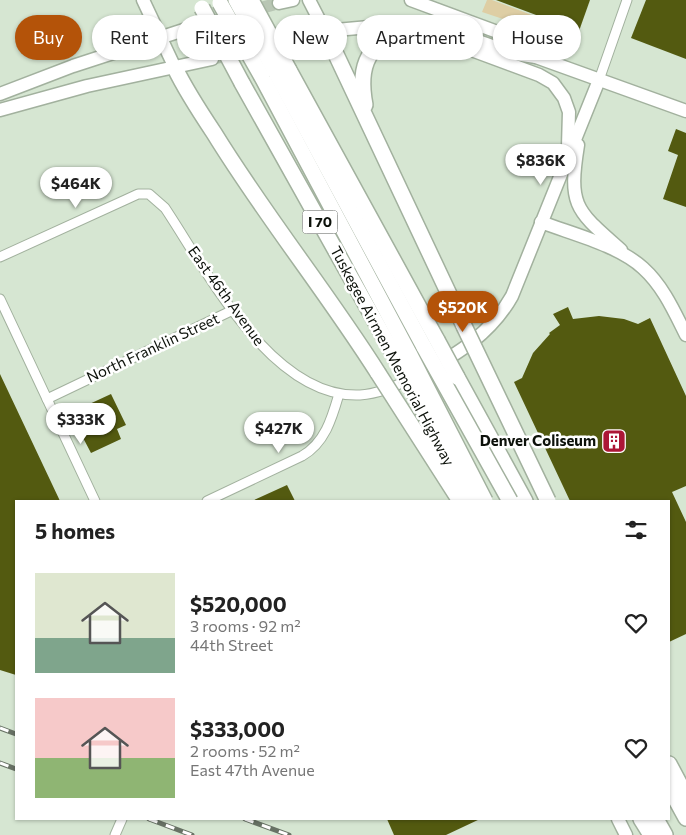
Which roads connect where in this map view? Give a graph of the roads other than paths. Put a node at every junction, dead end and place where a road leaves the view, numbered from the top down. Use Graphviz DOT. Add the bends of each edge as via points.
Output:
graph roads {
  1 [pos="143,0"];
  2 [pos="236,0"];
  3 [pos="251,0"];
  4 [pos="293,0"];
  5 [pos="309,0"];
  6 [pos="411,0"];
  7 [pos="627,0"];
  8 [pos="219,2"];
  9 [pos="279,3"];
  10 [pos="200,4"];
  11 [pos="150,15"];
  12 [pos="317,15"];
  13 [pos="493,30"];
  14 [pos="167,51"];
  15 [pos="483,54"];
  16 [pos="92,60"];
  17 [pos="208,60"];
  18 [pos="339,60"];
  19 [pos="368,60"];
  20 [pos="544,60"];
  21 [pos="175,68"];
  22 [pos="276,73"];
  23 [pos="599,80"];
  24 [pos="0,94"];
  25 [pos="0,110"];
  26 [pos="686,111"];
  27 [pos="368,122"];
  28 [pos="581,123"];
  29 [pos="566,160"];
  30 [pos="541,222"];
  31 [pos="0,257"];
  32 [pos="635,261"];
  33 [pos="0,299"];
  34 [pos="233,310"];
  35 [pos="686,335"];
  36 [pos="430,343"];
  37 [pos="404,358"];
  38 [pos="420,375"];
  39 [pos="339,394"];
  40 [pos="46,399"];
  41 [pos="95,500"];
  42 [pos="209,500"];
  43 [pos="459,500"];
  44 [pos="471,500"];
  45 [pos="471,500"];
  46 [pos="483,500"];
  47 [pos="484,500"];
  48 [pos="509,500"];
  49 [pos="524,500"];
  50 [pos="548,500"];
  51 [pos="670,766"];
  52 [pos="670,789"];
  53 [pos="686,796"];
  54 [pos="686,818"];
  55 [pos="122,820"];
  56 [pos="618,820"];
  57 [pos="636,820"];
  58 [pos="642,820"];
  59 [pos="657,820"];
  60 [pos="114,835"];
  61 [pos="626,835"];
  62 [pos="642,835"];
  63 [pos="651,835"];
  64 [pos="665,835"];
  1 -- 11 [label="main road"];
  2 -- 22 [label="highway, bridge"];
  3 -- 22 [label="highway, bridge"];
  4 -- 9 [label="main road"];
  5 -- 12 [label="main road"];
  6 -- 13 [label="main road"];
  7 -- 23 [label="street"];
  8 -- 22 [label="highway, bridge"];
  10 -- 37 [label="highway, Tuskegee Airmen Memorial Highway / I 70, bridge" via="242,82"];
  14 -- 21 [label="main road"];
  15 -- 29 [label="main road" via="554,83 569,112"];
  16 -- 24 [label="main road"];
  17 -- 21 [label="main road"];
  18 -- 27 [label="highway"];
  19 -- 27 [label="highway" via="362,91"];
  20 -- 23 [label="main road"];
  21 -- 25 [label="main road" via="88,86"];
  21 -- 43 [label="highway, bridge" via="184,88 252,194 330,299"];
  22 -- 36 [label="highway"];
  22 -- 37 [label="highway"];
  23 -- 26 [label="main road"];
  23 -- 28 [label="main road"];
  27 -- 50 [label="highway, bridge"];
  28 -- 29 [label="main road"];
  28 -- 32 [label="main road" via="573,188 579,211"];
  29 -- 30 [label="main road"];
  30 -- 32 [label="main road"];
  30 -- 38 [label="main road" via="512,296 496,322 459,352"];
  31 -- 34 [label="street, East 46th Avenue" via="138,194 149,194 165,208"];
  32 -- 35 [label="main road" via="666,296"];
  33 -- 40 [label="street"];
  34 -- 39 [label="street, East 46th Avenue" via="255,340 284,367"];
  34 -- 40 [label="street, North Franklin Street"];
  36 -- 48 [label="highway, bridge"];
  36 -- 49 [label="highway, bridge"];
  37 -- 44 [label="highway, Tuskegee Airmen Memorial Highway / I 70, bridge"];
  37 -- 46 [label="highway, bridge"];
  38 -- 39 [label="street" via="374,394"];
  38 -- 45 [label="main road" via="423,397"];
  38 -- 47 [label="main road" via="434,392"];
  39 -- 42 [label="street" via="322,438 314,448"];
  40 -- 41 [label="street"];
  51 -- 53 [label="highway"];
  52 -- 54 [label="highway"];
  55 -- 60 [label="street"];
  56 -- 61 [label="main road"];
  57 -- 62 [label="highway"];
  58 -- 63 [label="highway"];
  59 -- 64 [label="highway"];
}
